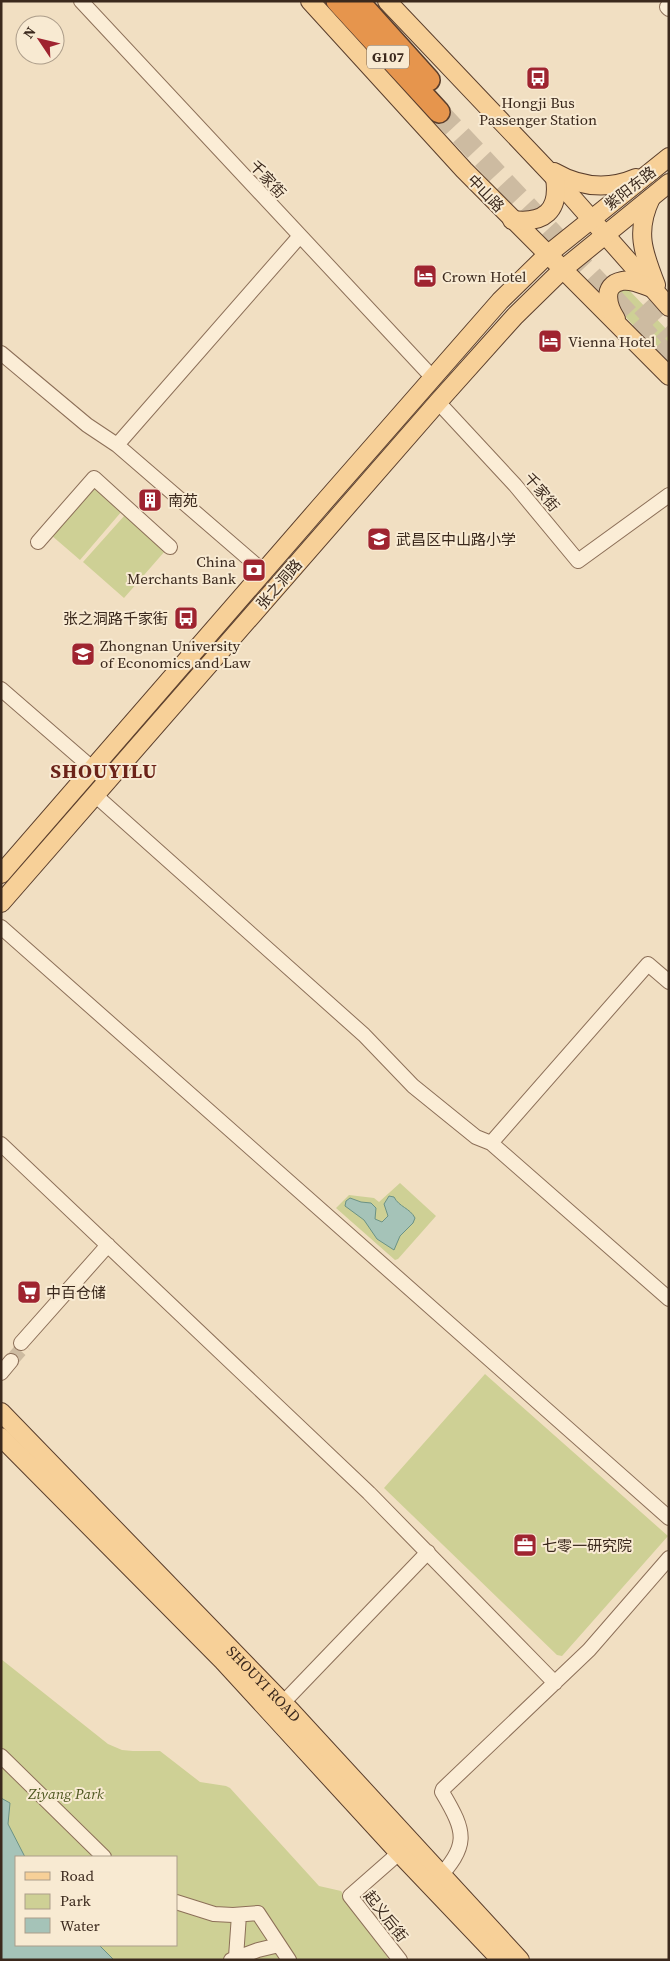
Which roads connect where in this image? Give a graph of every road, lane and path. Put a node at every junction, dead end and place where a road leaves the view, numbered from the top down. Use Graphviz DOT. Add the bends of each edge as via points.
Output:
graph roads {
  1 [pos="81,1"];
  2 [pos="310,1"];
  3 [pos="337,1"];
  4 [pos="358,1"];
  5 [pos="387,1"];
  6 [pos="669,157"];
  7 [pos="549,172"];
  8 [pos="650,172"];
  9 [pos="669,182"];
  10 [pos="651,196"];
  11 [pos="591,218"];
  12 [pos="512,220"];
  13 [pos="604,234"];
  14 [pos="299,237"];
  15 [pos="547,255"];
  16 [pos="562,270"];
  17 [pos="661,297"];
  18 [pos="623,329"];
  19 [pos="1,353"];
  20 [pos="669,376"];
  21 [pos="433,378"];
  22 [pos="438,402"];
  23 [pos="117,445"];
  24 [pos="669,495"];
  25 [pos="38,542"];
  26 [pos="170,547"];
  27 [pos="263,572"];
  28 [pos="1,689"];
  29 [pos="92,768"];
  30 [pos="107,781"];
  31 [pos="95,795"];
  32 [pos="1,874"];
  33 [pos="1,902"];
  34 [pos="1,927"];
  35 [pos="669,982"];
  36 [pos="491,1143"];
  37 [pos="1,1144"];
  38 [pos="109,1246"];
  39 [pos="669,1299"];
  40 [pos="23,1344"];
  41 [pos="7,1361"];
  42 [pos="1,1372"];
  43 [pos="1,1412"];
  44 [pos="1,1438"];
  45 [pos="669,1518"];
  46 [pos="425,1549"];
  47 [pos="669,1558"];
  48 [pos="555,1682"];
  49 [pos="275,1706"];
  50 [pos="1,1756"];
  51 [pos="399,1853"];
  52 [pos="103,1856"];
  53 [pos="437,1880"];
  54 [pos="178,1903"];
  55 [pos="239,1915"];
  56 [pos="279,1945"];
  57 [pos="234,1958"];
  58 [pos="289,1960"];
  59 [pos="400,1960"];
  60 [pos="501,1960"];
  61 [pos="520,1960"];
  1 -- 14 [label="street, 千家街"];
  2 -- 12 [label="main road, 中山路"];
  3 -- 4 [label="highway, G107" via="444,107"];
  5 -- 7 [label="main road"];
  6 -- 8 [label="main road, 紫阳东路"];
  7 -- 8 [label="main road" via="572,181 602,186 625,183"];
  7 -- 11 [label="main road"];
  7 -- 12 [label="main road" via="557,192 550,210 534,220"];
  8 -- 11 [label="main road, 紫阳东路"];
  9 -- 10 [label="main road, 紫阳东路"];
  10 -- 13 [label="main road, 紫阳东路"];
  10 -- 17 [label="main road" via="644,211 641,234"];
  11 -- 13 [label="main road"];
  11 -- 15 [label="main road, 紫阳东路"];
  12 -- 15 [label="main road, 中山路"];
  13 -- 16 [label="main road, 紫阳东路"];
  13 -- 17 [label="main road"];
  14 -- 21 [label="street, 千家街"];
  14 -- 23 [label="street"];
  15 -- 16 [label="main road, 中山路"];
  15 -- 21 [label="main road, 张之洞路" via="500,301"];
  16 -- 18 [label="main road, 中山路"];
  16 -- 22 [label="main road, 张之洞路" via="520,310"];
  17 -- 18 [label="main road" via="628,281 610,288 608,303"];
  18 -- 20 [label="main road, 中山路"];
  19 -- 23 [label="street" via="87,425"];
  21 -- 27 [label="main road, 张之洞路"];
  22 -- 24 [label="street, 千家街" via="516,485 578,561"];
  22 -- 30 [label="main road, 张之洞路"];
  23 -- 27 [label="street"];
  25 -- 26 [label="street" via="94,478"];
  27 -- 29 [label="main road, 张之洞路"];
  28 -- 29 [label="street"];
  29 -- 30 [label="street"];
  29 -- 32 [label="main road, 张之洞路"];
  30 -- 31 [label="main road, 张之洞路"];
  31 -- 33 [label="main road, 张之洞路"];
  31 -- 36 [label="street" via="364,1035 413,1086 476,1136"];
  34 -- 45 [label="street"];
  35 -- 36 [label="street" via="648,964"];
  36 -- 39 [label="street"];
  37 -- 38 [label="street"];
  38 -- 40 [label="street"];
  38 -- 46 [label="street"];
  41 -- 42 [label="street"];
  43 -- 49 [label="main road, SHOUYI ROAD"];
  44 -- 49 [label="main road, SHOUYI ROAD" via="223,1661"];
  46 -- 48 [label="street"];
  46 -- 49 [label="street"];
  47 -- 48 [label="street" via="589,1650"];
  48 -- 53 [label="street" via="442,1790 459,1824 461,1836 458,1852"];
  49 -- 51 [label="main road, SHOUYI ROAD"];
  49 -- 53 [label="main road, SHOUYI ROAD"];
  50 -- 52 [label="street"];
  51 -- 53 [label="main road, SHOUYI ROAD"];
  51 -- 59 [label="street, 起义后街" via="350,1896"];
  53 -- 60 [label="main road, SHOUYI ROAD"];
  53 -- 61 [label="main road, SHOUYI ROAD"];
  54 -- 55 [label="street" via="214,1914"];
  55 -- 56 [label="street" via="258,1913"];
  55 -- 57 [label="street"];
  56 -- 57 [label="street"];
  56 -- 58 [label="street"];
}
